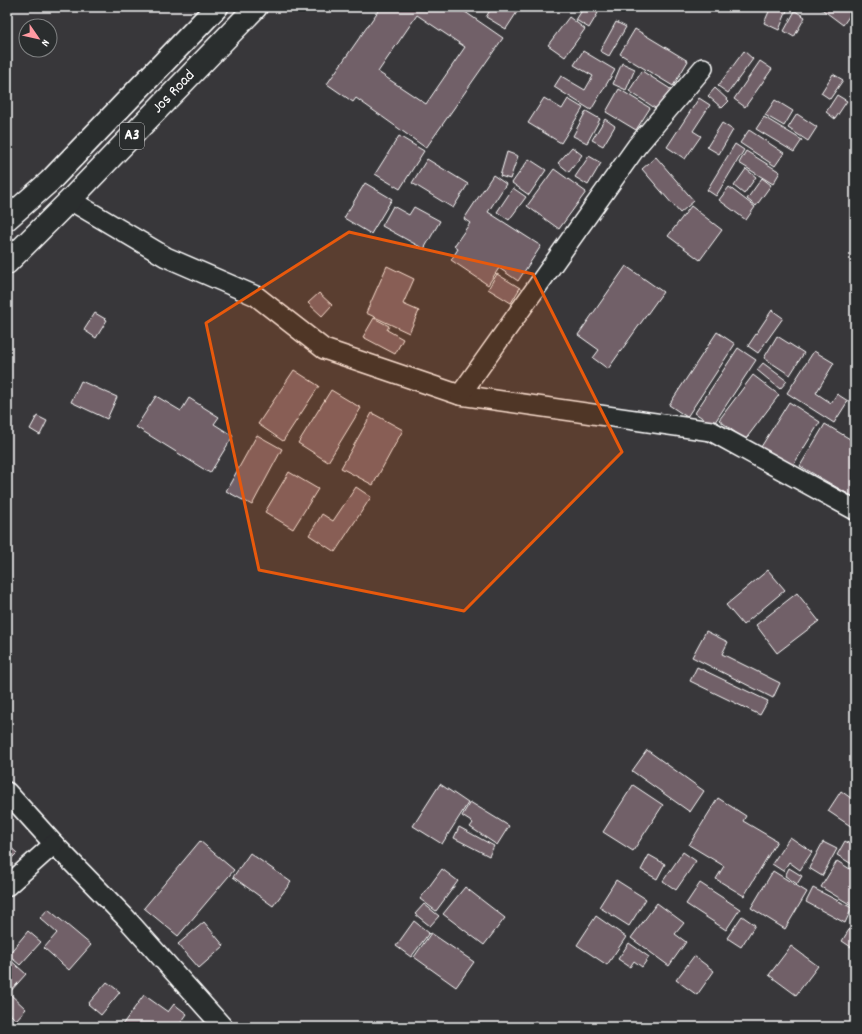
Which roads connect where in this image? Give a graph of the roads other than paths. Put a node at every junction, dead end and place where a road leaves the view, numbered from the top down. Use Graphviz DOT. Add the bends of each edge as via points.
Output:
graph roads {
  1 [pos="216,7"];
  2 [pos="256,7"];
  3 [pos="703,68"];
  4 [pos="70,200"];
  5 [pos="7,219"];
  6 [pos="7,263"];
  7 [pos="460,395"];
  8 [pos="855,510"];
  9 [pos="7,792"];
  10 [pos="54,844"];
  11 [pos="7,886"];
  12 [pos="223,1027"];
  1 -- 5 [label="highway, Jos Road / A3" via="50,181"];
  2 -- 4 [label="highway, Jos Road / A3"];
  3 -- 7 [label="street" via="637,146"];
  4 -- 6 [label="highway, Jos Road / A3"];
  4 -- 7 [label="street" via="166,257 256,296 324,349"];
  7 -- 8 [label="street" via="711,430"];
  9 -- 10 [label="street"];
  10 -- 11 [label="street"];
  10 -- 12 [label="street" via="125,917"];
}
